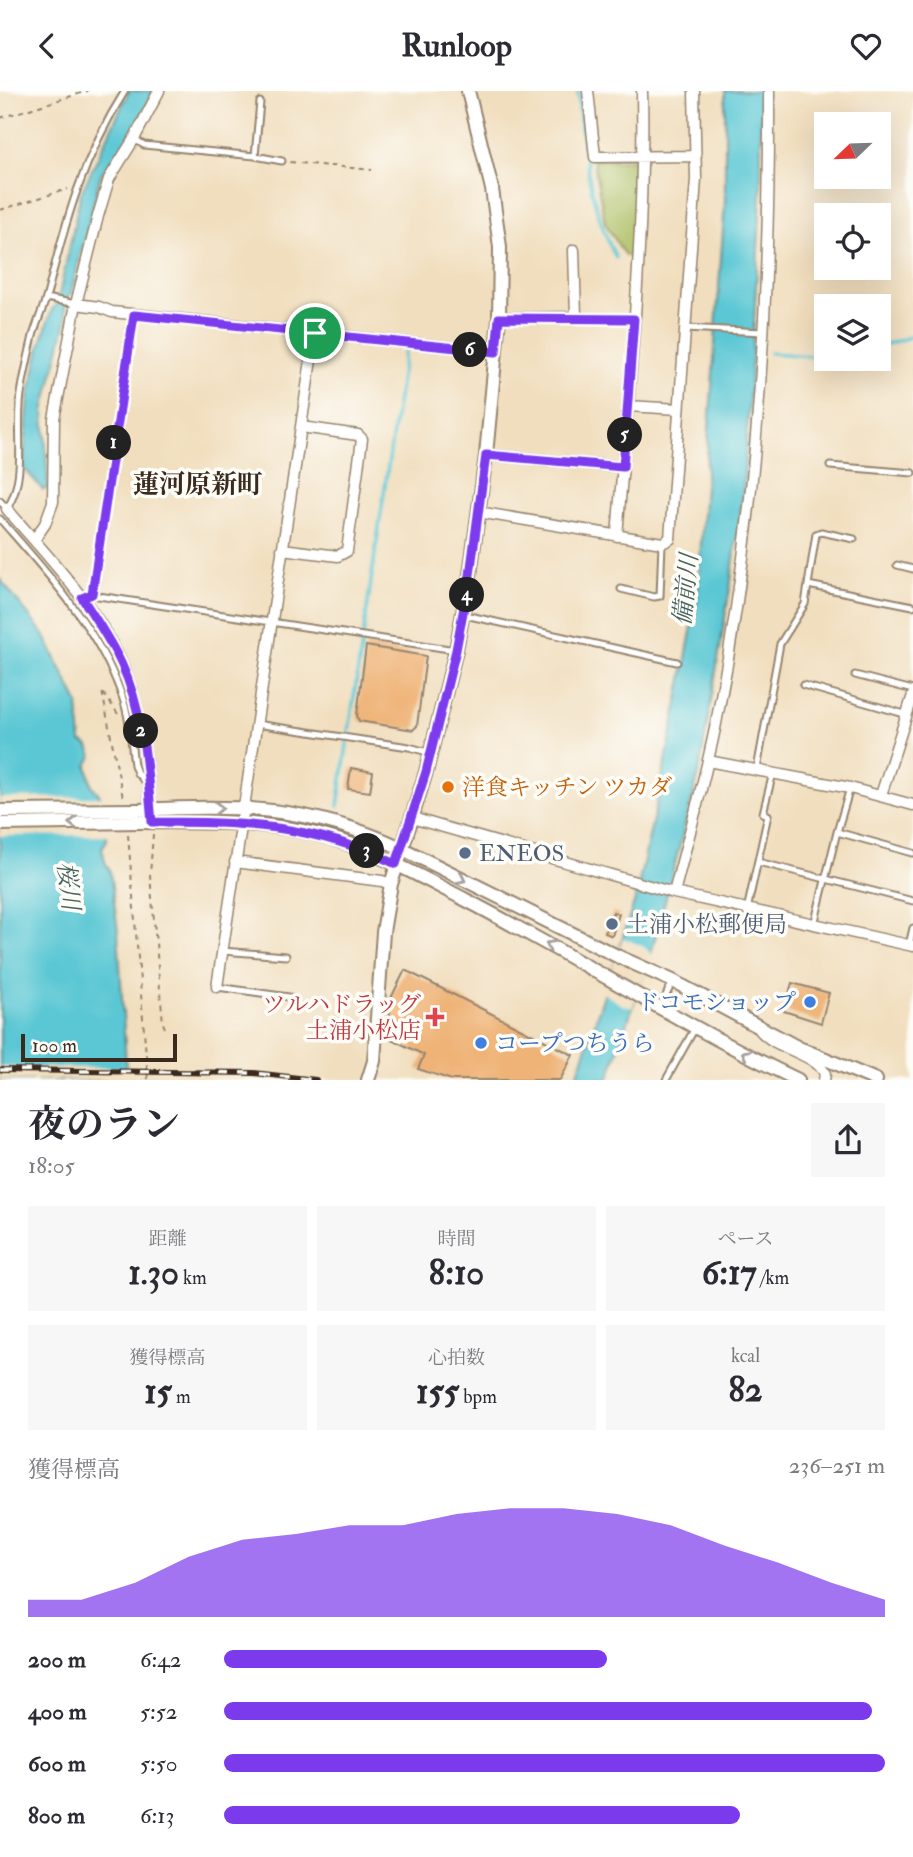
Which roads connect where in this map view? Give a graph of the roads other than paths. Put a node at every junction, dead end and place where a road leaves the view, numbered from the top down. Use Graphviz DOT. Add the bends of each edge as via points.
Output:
graph roads {
  1 [pos="125,91"];
  2 [pos="159,91"];
  3 [pos="468,91"];
  4 [pos="588,91"];
  5 [pos="642,91"];
  6 [pos="694,91"];
  7 [pos="769,91"];
  8 [pos="260,102"];
  9 [pos="134,139"];
  10 [pos="643,155"];
  11 [pos="256,156"];
  12 [pos="696,156"];
  13 [pos="282,161"];
  14 [pos="574,250"];
  15 [pos="46,298"];
  16 [pos="73,303"];
  17 [pos="134,315"];
  18 [pos="576,317"];
  19 [pos="499,318"];
  20 [pos="634,319"];
  21 [pos="685,328"];
  22 [pos="761,332"];
  23 [pos="315,333"];
  24 [pos="496,352"];
  25 [pos="628,406"];
  26 [pos="679,408"];
  27 [pos="300,427"];
  28 [pos="486,455"];
  29 [pos="830,466"];
  30 [pos="623,467"];
  31 [pos="913,473"];
  32 [pos="3,505"];
  33 [pos="478,512"];
  34 [pos="0,519"];
  35 [pos="617,536"];
  36 [pos="854,539"];
  37 [pos="34,540"];
  38 [pos="662,543"];
  39 [pos="282,549"];
  40 [pos="897,565"];
  41 [pos="913,569"];
  42 [pos="808,585"];
  43 [pos="621,589"];
  44 [pos="87,596"];
  45 [pos="913,606"];
  46 [pos="463,615"];
  47 [pos="272,622"];
  48 [pos="456,650"];
  49 [pos="677,662"];
  50 [pos="855,675"];
  51 [pos="803,685"];
  52 [pos="913,690"];
  53 [pos="913,695"];
  54 [pos="908,715"];
  55 [pos="256,724"];
  56 [pos="431,753"];
  57 [pos="708,761"];
  58 [pos="757,769"];
  59 [pos="773,773"];
  60 [pos="148,785"];
  61 [pos="850,788"];
  62 [pos="881,795"];
  63 [pos="913,805"];
  64 [pos="243,807"];
  65 [pos="0,811"];
  66 [pos="145,816"];
  67 [pos="413,816"];
  68 [pos="240,823"];
  69 [pos="0,824"];
  70 [pos="837,832"];
  71 [pos="401,848"];
  72 [pos="913,853"];
  73 [pos="235,862"];
  74 [pos="758,862"];
  75 [pos="396,864"];
  76 [pos="826,879"];
  77 [pos="391,884"];
  78 [pos="672,892"];
  79 [pos="913,901"];
  80 [pos="747,910"];
  81 [pos="814,925"];
  82 [pos="913,928"];
  83 [pos="911,945"];
  84 [pos="222,951"];
  85 [pos="286,956"];
  86 [pos="673,981"];
  87 [pos="217,987"];
  88 [pos="289,997"];
  89 [pos="755,1024"];
  90 [pos="695,1028"];
  91 [pos="368,1080"];
  92 [pos="666,1080"];
  93 [pos="798,1080"];
  94 [pos="824,1080"];
  95 [pos="876,1080"];
  1 -- 15 [label="lane" via="82,172"];
  2 -- 9 [label="street"];
  3 -- 19 [label="street" via="495,209 501,277"];
  4 -- 10 [label="street" via="595,157"];
  5 -- 10 [label="street"];
  6 -- 12 [label="street"];
  7 -- 22 [label="street" via="769,204"];
  8 -- 11 [label="lane"];
  9 -- 11 [label="lane" via="144,145"];
  9 -- 16 [label="street" via="109,179"];
  10 -- 12 [label="street"];
  10 -- 20 [label="street"];
  11 -- 13 [label="lane"];
  12 -- 21 [label="street"];
  14 -- 18 [label="street"];
  15 -- 16 [label="lane"];
  15 -- 32 [label="lane" via="21,391 18,485"];
  16 -- 17 [label="street"];
  16 -- 37 [label="street" via="54,419 53,502"];
  17 -- 23 [label="street"];
  17 -- 44 [label="lane"];
  18 -- 19 [label="street"];
  18 -- 20 [label="lane"];
  19 -- 24 [label="street"];
  20 -- 25 [label="street"];
  21 -- 22 [label="lane"];
  21 -- 26 [label="street"];
  22 -- 57 [label="street" via="749,514"];
  23 -- 24 [label="street"];
  23 -- 27 [label="street"];
  24 -- 28 [label="street"];
  25 -- 26 [label="street"];
  25 -- 30 [label="street"];
  26 -- 38 [label="street" via="670,539"];
  27 -- 39 [label="street"];
  27 -- 39 [label="street" via="362,439 347,551 338,556"];
  28 -- 30 [label="street"];
  28 -- 33 [label="street"];
  29 -- 31 [label="lane"];
  30 -- 35 [label="street"];
  32 -- 37 [label="street"];
  33 -- 35 [label="street"];
  33 -- 46 [label="street"];
  34 -- 60 [label="lane" via="70,602 102,651 123,698 134,765"];
  35 -- 38 [label="street"];
  36 -- 42 [label="lane" via="816,534"];
  37 -- 44 [label="street"];
  38 -- 43 [label="lane" via="660,596"];
  39 -- 47 [label="street"];
  40 -- 41 [label="lane"];
  42 -- 45 [label="lane"];
  42 -- 58 [label="lane" via="802,610 780,644"];
  44 -- 47 [label="lane"];
  44 -- 60 [label="street" via="131,687"];
  46 -- 48 [label="street"];
  46 -- 49 [label="lane"];
  47 -- 48 [label="lane"];
  47 -- 55 [label="street"];
  48 -- 56 [label="street"];
  50 -- 52 [label="lane"];
  51 -- 54 [label="lane"];
  53 -- 54 [label="street"];
  54 -- 62 [label="street"];
  55 -- 56 [label="lane"];
  55 -- 64 [label="street"];
  56 -- 67 [label="street"];
  57 -- 58 [label="street"];
  57 -- 78 [label="street"];
  58 -- 59 [label="street"];
  59 -- 61 [label="street"];
  59 -- 74 [label="lane"];
  60 -- 66 [label="street"];
  61 -- 62 [label="street"];
  61 -- 70 [label="lane"];
  62 -- 63 [label="street"];
  66 -- 64 [label="street, one-way"];
  64 -- 68 [label="street"];
  64 -- 71 [label="street" via="319,818"];
  65 -- 66 [label="street, bridge"];
  66 -- 68 [label="street"];
  66 -- 69 [label="street, one-way, bridge"];
  67 -- 71 [label="street"];
  67 -- 78 [label="street"];
  68 -- 73 [label="street"];
  68 -- 75 [label="street" via="317,834"];
  70 -- 72 [label="lane"];
  70 -- 76 [label="lane"];
  71 -- 75 [label="street"];
  71 -- 86 [label="street, one-way"];
  73 -- 77 [label="street"];
  73 -- 84 [label="street"];
  74 -- 76 [label="lane"];
  74 -- 80 [label="lane"];
  75 -- 77 [label="street"];
  90 -- 75 [label="street, one-way"];
  76 -- 79 [label="lane"];
  76 -- 81 [label="lane"];
  77 -- 91 [label="street"];
  78 -- 80 [label="street"];
  80 -- 81 [label="street"];
  81 -- 83 [label="street"];
  82 -- 83 [label="lane"];
  84 -- 85 [label="lane"];
  84 -- 87 [label="street"];
  86 -- 89 [label="street"];
  86 -- 90 [label="lane" via="666,1004"];
  87 -- 88 [label="lane"];
  89 -- 94 [label="street" via="768,1040 817,1063"];
  89 -- 95 [label="street"];
  90 -- 92 [label="lane"];
  93 -- 90 [label="street, one-way"];
}
